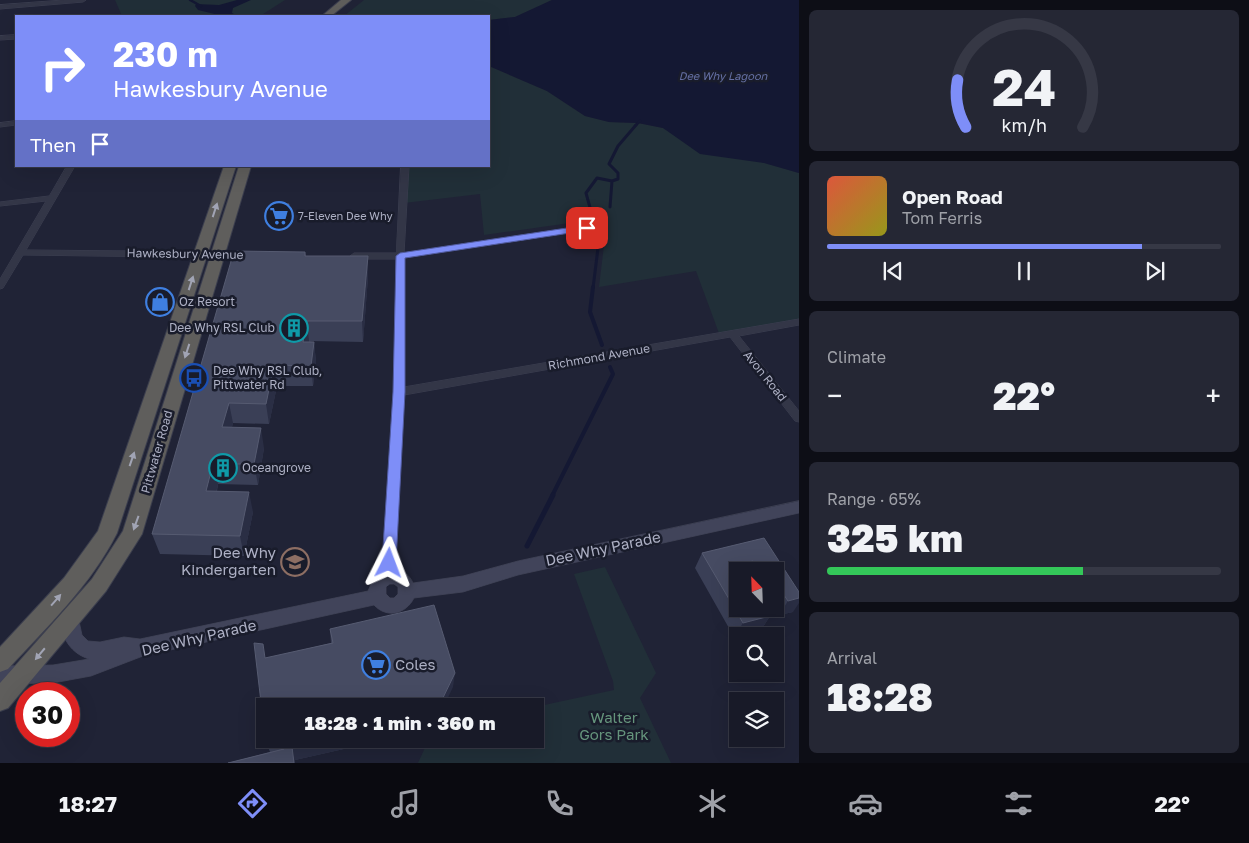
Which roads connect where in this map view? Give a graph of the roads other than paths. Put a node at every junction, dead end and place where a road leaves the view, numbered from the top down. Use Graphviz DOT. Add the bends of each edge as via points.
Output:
graph roads {
  1 [pos="83,0"];
  2 [pos="347,0"];
  3 [pos="357,0"];
  4 [pos="0,7"];
  5 [pos="327,15"];
  6 [pos="338,15"];
  7 [pos="15,37"];
  8 [pos="0,38"];
  9 [pos="15,123"];
  10 [pos="0,125"];
  11 [pos="70,167"];
  12 [pos="230,167"];
  13 [pos="245,167"];
  14 [pos="406,167"];
  15 [pos="52,198"];
  16 [pos="0,204"];
  17 [pos="587,228"];
  18 [pos="21,252"];
  19 [pos="209,254"];
  20 [pos="258,255"];
  21 [pos="341,256"];
  22 [pos="400,256"];
  23 [pos="0,286"];
  24 [pos="799,322"];
  25 [pos="732,334"];
  26 [pos="399,392"];
  27 [pos="799,418"];
  28 [pos="799,507"];
  29 [pos="391,576"];
  30 [pos="408,591"];
  31 [pos="377,597"];
  32 [pos="71,618"];
  33 [pos="140,648"];
  34 [pos="0,662"];
  35 [pos="10,676"];
  36 [pos="0,700"];
  1 -- 4 [label="street"];
  2 -- 5 [label="highway"];
  3 -- 6 [label="highway"];
  7 -- 8 [label="street"];
  9 -- 10 [label="street"];
  11 -- 15 [label="street"];
  19 -- 12 [label="highway, Pittwater Road, one-way"];
  13 -- 19 [label="highway, Pittwater Road"];
  14 -- 22 [label="street"];
  15 -- 16 [label="street"];
  15 -- 18 [label="street"];
  17 -- 22 [label="street"];
  18 -- 19 [label="street, Hawkesbury Avenue"];
  18 -- 23 [label="street"];
  19 -- 20 [label="street, Hawkesbury Avenue"];
  19 -- 32 [label="highway, Pittwater Road, one-way" via="183,362 135,527 99,586"];
  34 -- 19 [label="highway, Pittwater Road, one-way" via="75,578 107,533"];
  21 -- 22 [label="street"];
  22 -- 26 [label="street"];
  24 -- 25 [label="street, Richmond Avenue"];
  25 -- 26 [label="street, Richmond Avenue"];
  25 -- 27 [label="street, Avon Road"];
  26 -- 29 [label="street" via="389,563"];
  28 -- 30 [label="main road, Dee Why Parade" via="518,568 480,580"];
  29 -- 30 [label="main road" via="405,582"];
  29 -- 31 [label="main road" via="378,584"];
  30 -- 31 [label="main road" via="404,600 395,605 384,604"];
  31 -- 33 [label="main road, Dee Why Parade"];
  32 -- 33 [label="main road" via="70,633 84,649"];
  32 -- 35 [label="highway, Pittwater Road, one-way"];
  33 -- 35 [label="main road, Dee Why Parade" via="123,659 42,676"];
  35 -- 36 [label="highway, Pittwater Road"];
}
